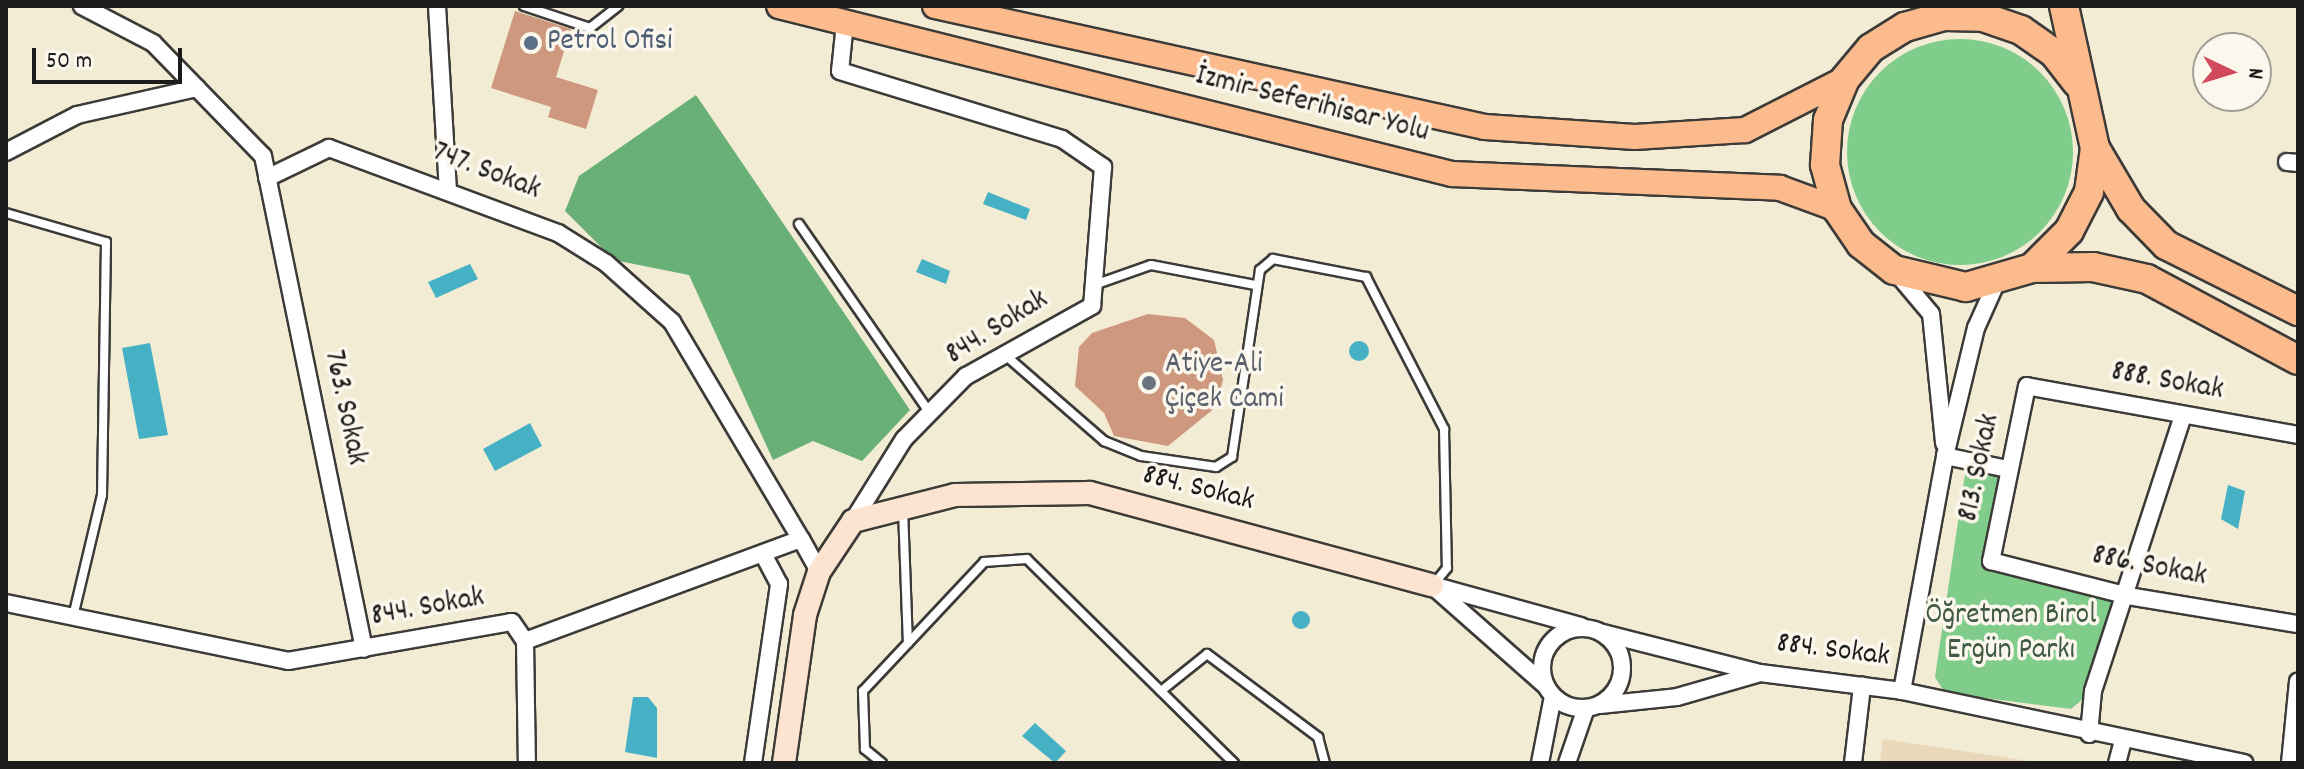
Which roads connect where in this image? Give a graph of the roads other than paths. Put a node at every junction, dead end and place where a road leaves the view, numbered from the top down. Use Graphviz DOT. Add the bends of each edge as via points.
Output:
graph roads {
  1 [pos="82,6"];
  2 [pos="437,6"];
  3 [pos="524,6"];
  4 [pos="618,6"];
  5 [pos="779,6"];
  6 [pos="935,6"];
  7 [pos="2064,6"];
  8 [pos="1949,11"];
  9 [pos="845,23"];
  10 [pos="1845,79"];
  11 [pos="2077,83"];
  12 [pos="197,88"];
  13 [pos="2095,148"];
  14 [pos="6,152"];
  15 [pos="267,178"];
  16 [pos="448,190"];
  17 [pos="1837,209"];
  18 [pos="6,213"];
  19 [pos="799,224"];
  20 [pos="2032,268"];
  21 [pos="1894,270"];
  22 [pos="1997,281"];
  23 [pos="1097,284"];
  24 [pos="1255,285"];
  25 [pos="2298,311"];
  26 [pos="1002,352"];
  27 [pos="2298,360"];
  28 [pos="2027,386"];
  29 [pos="930,413"];
  30 [pos="2183,415"];
  31 [pos="2298,435"];
  32 [pos="1945,456"];
  33 [pos="2008,469"];
  34 [pos="903,508"];
  35 [pos="853,521"];
  36 [pos="801,539"];
  37 [pos="765,558"];
  38 [pos="1991,561"];
  39 [pos="819,572"];
  40 [pos="1432,585"];
  41 [pos="2128,596"];
  42 [pos="6,603"];
  43 [pos="71,622"];
  44 [pos="2298,624"];
  45 [pos="1582,627"];
  46 [pos="1603,633"];
  47 [pos="525,641"];
  48 [pos="908,643"];
  49 [pos="364,649"];
  50 [pos="1760,673"];
  51 [pos="2298,681"];
  52 [pos="1862,686"];
  53 [pos="1161,691"];
  54 [pos="1550,691"];
  55 [pos="1902,691"];
  56 [pos="1592,707"];
  57 [pos="2089,734"];
  58 [pos="2123,741"];
  59 [pos="527,763"];
  60 [pos="753,763"];
  61 [pos="784,763"];
  62 [pos="882,763"];
  63 [pos="1234,763"];
  64 [pos="1325,763"];
  65 [pos="1540,763"];
  66 [pos="1567,763"];
  67 [pos="1853,763"];
  68 [pos="2117,763"];
  69 [pos="2245,763"];
  70 [pos="2290,763"];
  1 -- 12 [label="street" via="153,43"];
  2 -- 16 [label="street"];
  3 -- 4 [label="lane" via="590,28"];
  5 -- 9 [label="main road, İzmir Seferihisar Yolu"];
  6 -- 10 [label="main road, İzmir Seferihisar Yolu" via="1485,127 1635,137 1745,130"];
  7 -- 11 [label="highway"];
  8 -- 10 [label="highway" via="1905,27 1871,48"];
  8 -- 11 [label="highway" via="2021,30 2053,52"];
  9 -- 17 [label="main road, İzmir Seferihisar Yolu" via="1452,174 1780,188"];
  9 -- 23 [label="street" via="840,71 1062,139 1103,167"];
  10 -- 17 [label="highway" via="1827,135 1825,165"];
  11 -- 13 [label="highway"];
  12 -- 14 [label="street" via="77,115"];
  12 -- 15 [label="street" via="263,156"];
  13 -- 20 [label="highway" via="2089,192 2069,231"];
  13 -- 25 [label="highway" via="2131,209 2166,245"];
  15 -- 16 [label="street, 747. Sokak" via="329,148"];
  15 -- 49 [label="street, 763. Sokak"];
  16 -- 36 [label="street, 747. Sokak" via="558,233 606,263 672,322"];
  17 -- 21 [label="highway" via="1861,244"];
  18 -- 43 [label="lane" via="106,242 102,495"];
  19 -- 29 [label="lane"];
  20 -- 22 [label="highway"];
  20 -- 27 [label="highway" via="2093,267 2147,279"];
  21 -- 22 [label="highway" via="1966,287"];
  21 -- 32 [label="street" via="1931,314"];
  22 -- 32 [label="street" via="1976,328"];
  23 -- 24 [label="lane" via="1151,265"];
  23 -- 26 [label="street, 844. Sokak" via="1092,306"];
  24 -- 26 [label="lane" via="1232,457 1216,467 1141,456 1104,441"];
  24 -- 40 [label="lane" via="1273,259 1338,267 1366,277 1385,307 1444,429 1447,568"];
  26 -- 29 [label="street, 844. Sokak"];
  28 -- 30 [label="street, 888. Sokak"];
  28 -- 33 [label="street, 813. Sokak"];
  29 -- 35 [label="street, 844. Sokak" via="904,439"];
  30 -- 31 [label="street, 888. Sokak"];
  30 -- 41 [label="street"];
  32 -- 33 [label="street"];
  32 -- 55 [label="street"];
  33 -- 38 [label="street, 813. Sokak"];
  34 -- 35 [label="street, 884. Sokak"];
  34 -- 40 [label="street, 884. Sokak" via="955,495 1090,493"];
  34 -- 48 [label="lane"];
  35 -- 39 [label="street"];
  36 -- 37 [label="street"];
  36 -- 39 [label="street"];
  37 -- 47 [label="street"];
  37 -- 60 [label="street" via="779,584"];
  38 -- 41 [label="street, 886. Sokak"];
  39 -- 61 [label="street" via="805,615"];
  40 -- 45 [label="street, 884. Sokak"];
  40 -- 54 [label="street"];
  41 -- 44 [label="street, 886. Sokak"];
  41 -- 57 [label="street" via="2093,691"];
  42 -- 43 [label="street, 844. Sokak"];
  43 -- 49 [label="street, 844. Sokak" via="288,661"];
  45 -- 46 [label="street"];
  45 -- 54 [label="street" via="1548,647"];
  46 -- 50 [label="street, 884. Sokak"];
  46 -- 56 [label="street" via="1623,664 1617,689"];
  47 -- 49 [label="street, 844. Sokak" via="512,622"];
  47 -- 59 [label="street"];
  48 -- 53 [label="lane" via="984,562 1027,559"];
  48 -- 62 [label="lane" via="863,691 865,749"];
  50 -- 52 [label="street, 884. Sokak"];
  50 -- 56 [label="street" via="1677,697"];
  51 -- 70 [label="street"];
  52 -- 55 [label="street, 884. Sokak"];
  52 -- 67 [label="street"];
  53 -- 63 [label="lane"];
  53 -- 64 [label="lane" via="1207,654 1318,737"];
  54 -- 56 [label="street"];
  54 -- 65 [label="street"];
  55 -- 57 [label="street, 884. Sokak"];
  56 -- 66 [label="street"];
  57 -- 58 [label="street, 884. Sokak"];
  58 -- 68 [label="street"];
  58 -- 69 [label="street, 884. Sokak"];
}
